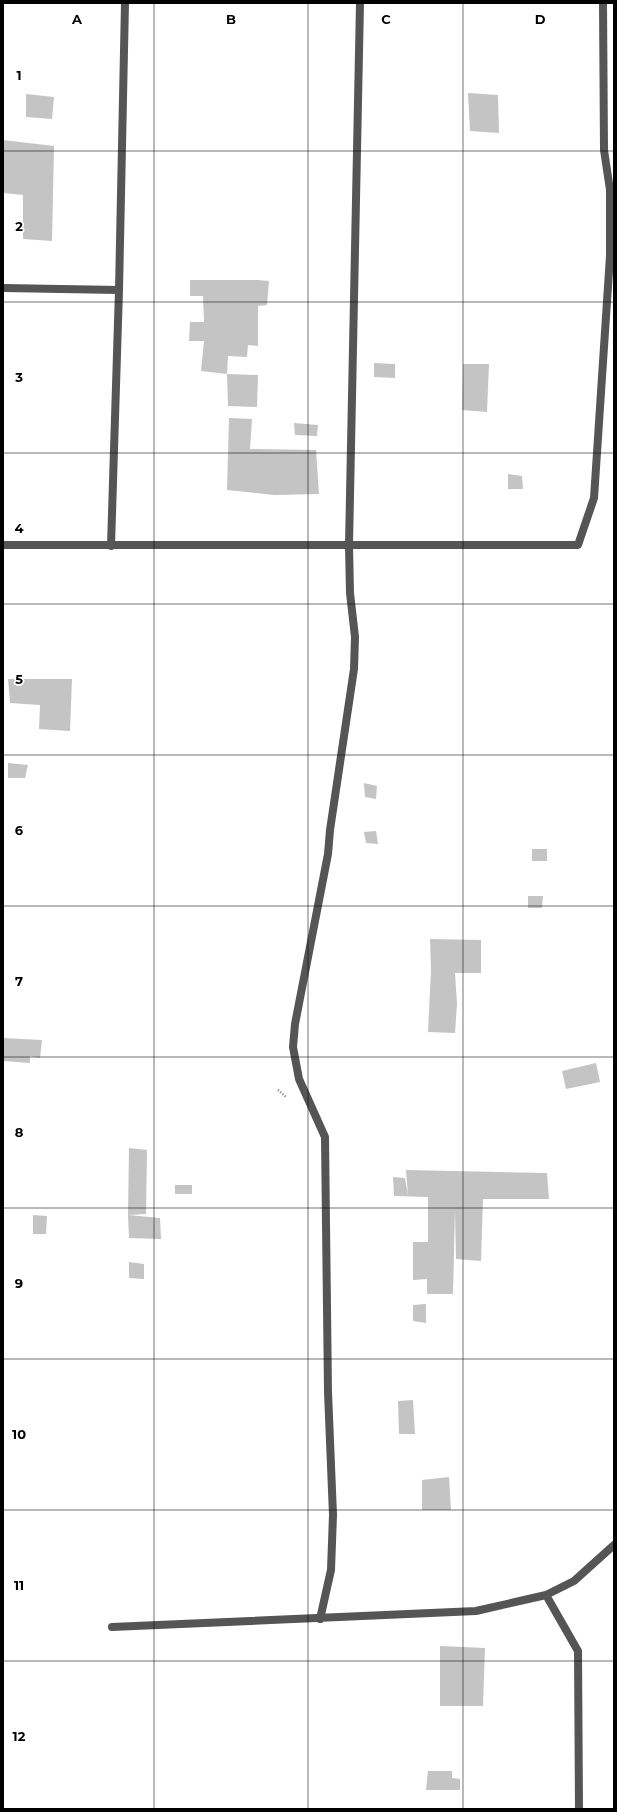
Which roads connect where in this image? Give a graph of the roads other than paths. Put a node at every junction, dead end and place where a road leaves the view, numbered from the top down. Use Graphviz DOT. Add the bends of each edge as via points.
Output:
graph roads {
  1 [pos="125,3"];
  2 [pos="360,3"];
  3 [pos="603,3"];
  4 [pos="3,288"];
  5 [pos="119,290"];
  6 [pos="3,545"];
  7 [pos="349,545"];
  8 [pos="111,546"];
  9 [pos="614,1545"];
  10 [pos="546,1595"];
  11 [pos="320,1619"];
  12 [pos="112,1626"];
  13 [pos="579,1809"];
  1 -- 5 [label="street"];
  2 -- 7 [label="street"];
  3 -- 7 [label="street" via="604,150 610,190 610,256 594,498 578,545"];
  4 -- 5 [label="street"];
  5 -- 8 [label="street"];
  6 -- 8 [label="street"];
  7 -- 8 [label="street"];
  7 -- 11 [label="street" via="350,593 355,637 354,669 328,854 293,1047 299,1079 325,1138 328,1392 333,1516 331,1570"];
  9 -- 10 [label="street" via="574,1581"];
  10 -- 11 [label="street" via="476,1611"];
  10 -- 13 [label="street" via="578,1651"];
  11 -- 12 [label="street"];
}
